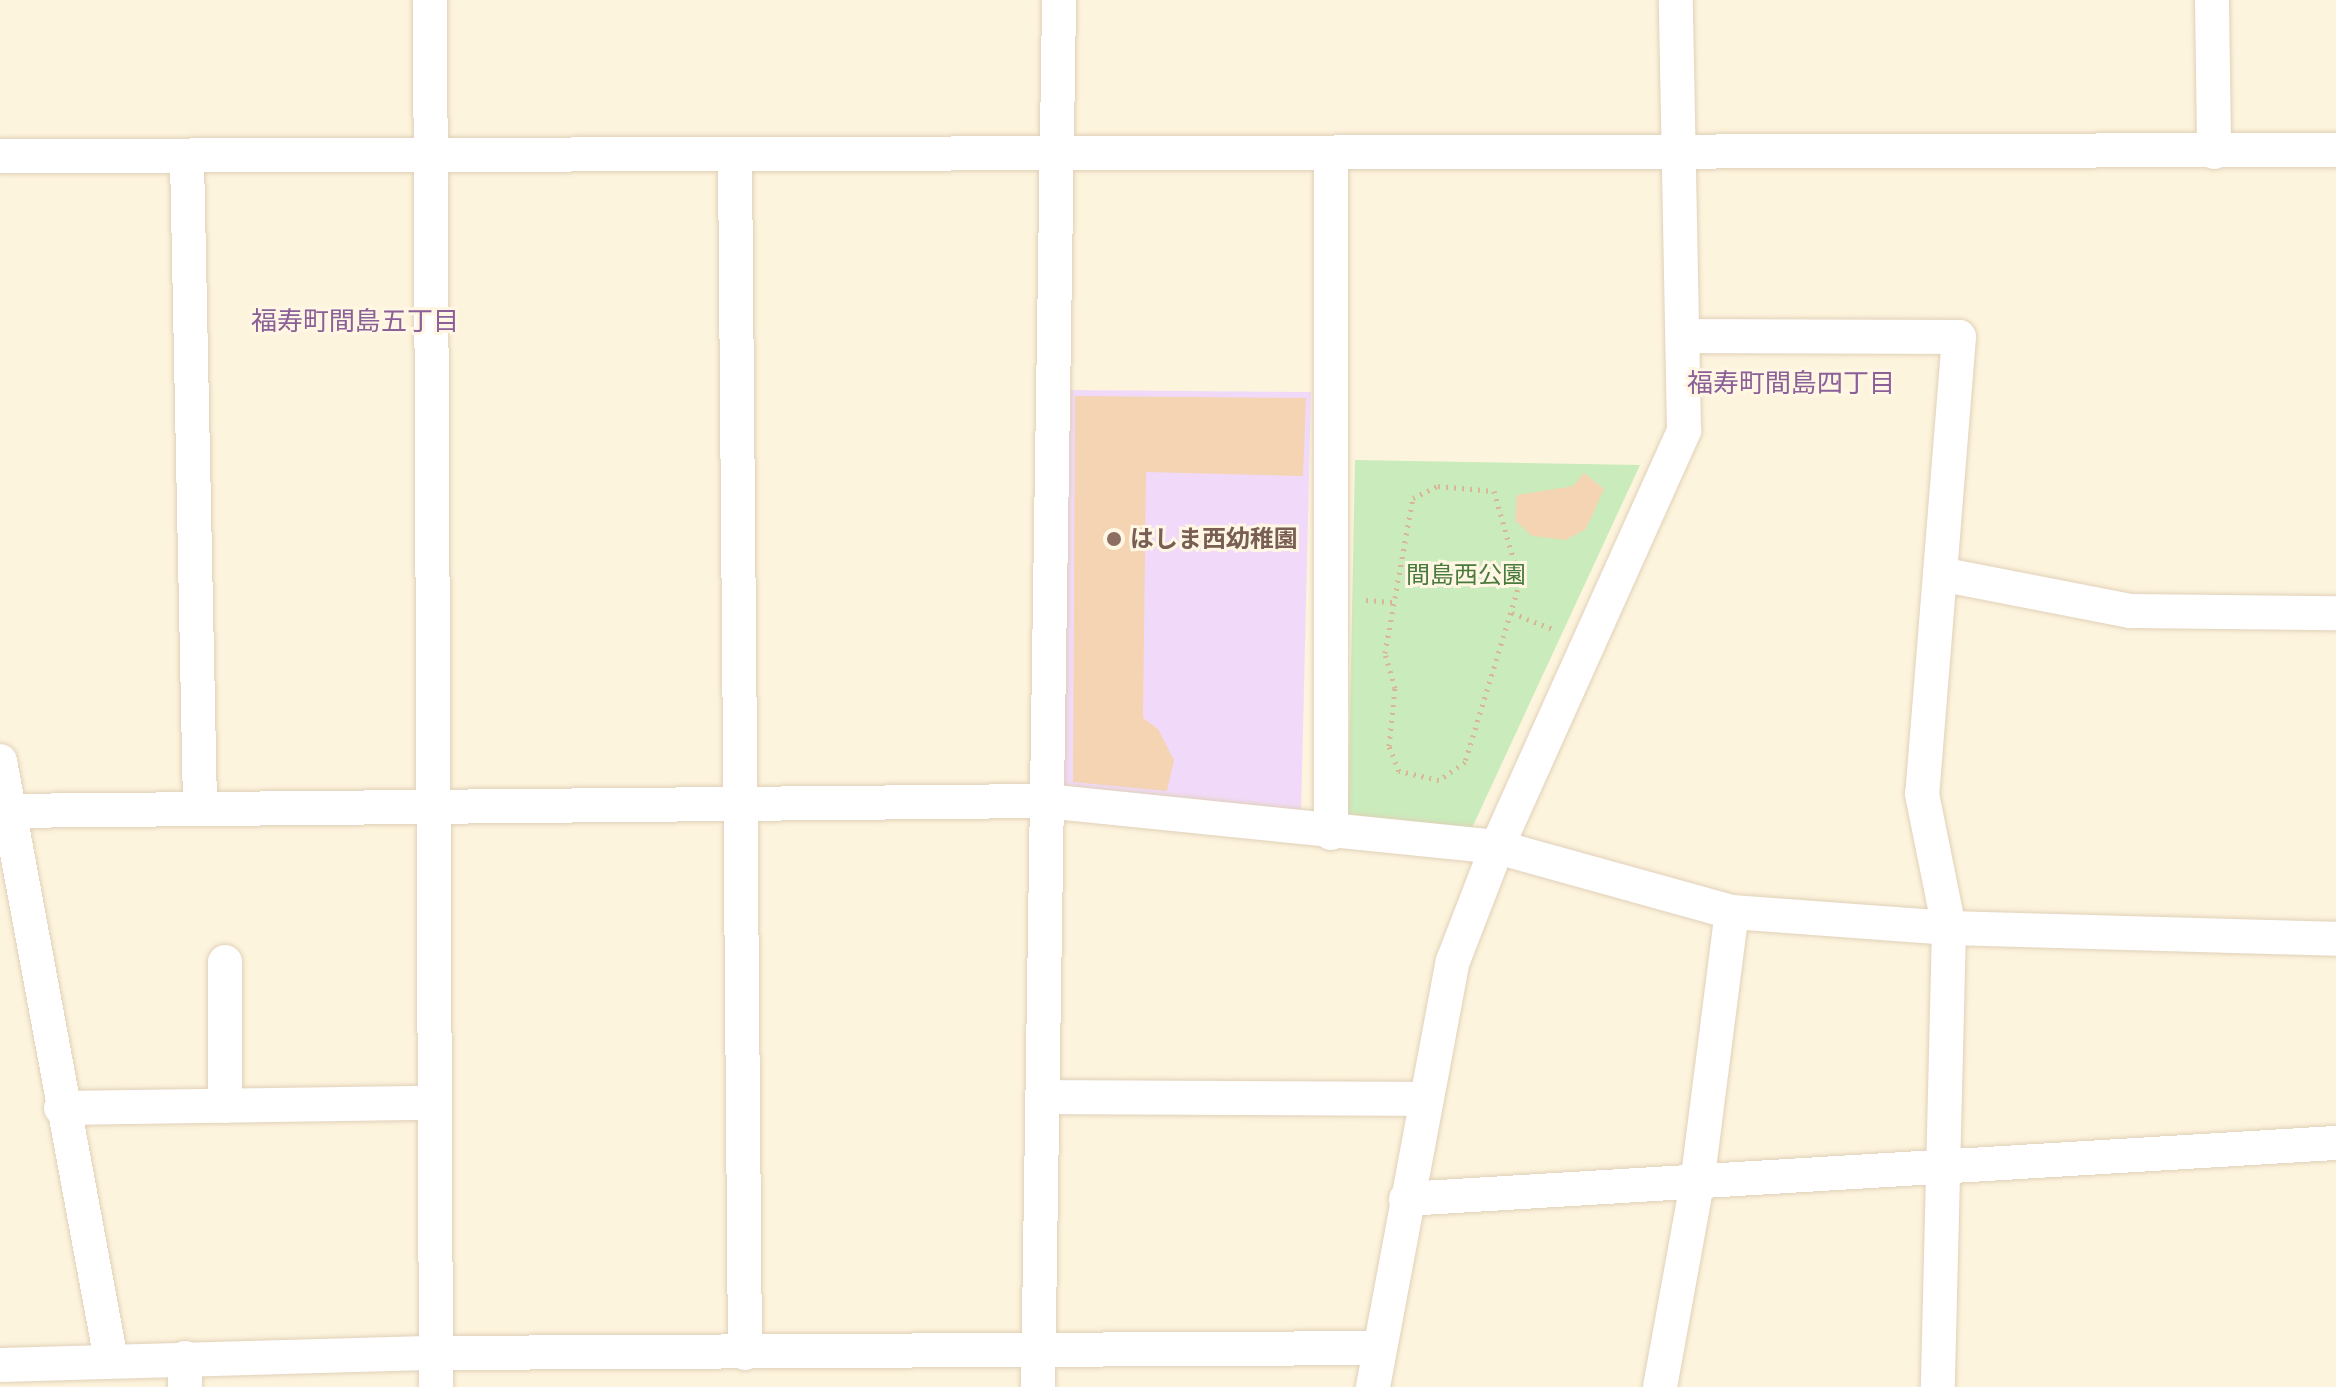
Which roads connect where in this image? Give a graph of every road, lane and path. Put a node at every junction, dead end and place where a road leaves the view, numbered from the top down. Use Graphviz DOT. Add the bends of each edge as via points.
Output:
graph roads {
  1 [pos="430,0"];
  2 [pos="1059,0"];
  3 [pos="1676,0"];
  4 [pos="2212,0"];
  5 [pos="2336,150"];
  6 [pos="2214,152"];
  7 [pos="0,156"];
  8 [pos="1677,156"];
  9 [pos="1331,157"];
  10 [pos="187,158"];
  11 [pos="735,158"];
  12 [pos="1058,158"];
  13 [pos="430,160"];
  14 [pos="1688,336"];
  15 [pos="1940,574"];
  16 [pos="1512,613"];
  17 [pos="2336,613"];
  18 [pos="1589,644"];
  19 [pos="0,761"];
  20 [pos="1045,801"];
  21 [pos="200,805"];
  22 [pos="740,805"];
  23 [pos="432,806"];
  24 [pos="5,810"];
  25 [pos="1331,833"];
  26 [pos="1497,847"];
  27 [pos="1732,912"];
  28 [pos="1949,928"];
  29 [pos="2336,939"];
  30 [pos="225,962"];
  31 [pos="1046,1097"];
  32 [pos="1425,1099"];
  33 [pos="431,1103"];
  34 [pos="225,1106"];
  35 [pos="61,1108"];
  36 [pos="2336,1143"];
  37 [pos="1941,1167"];
  38 [pos="1697,1184"];
  39 [pos="1406,1199"];
  40 [pos="1376,1348"];
  41 [pos="1039,1351"];
  42 [pos="436,1353"];
  43 [pos="745,1353"];
  44 [pos="111,1360"];
  45 [pos="0,1365"];
  46 [pos="185,1373"];
  47 [pos="436,1387"];
  48 [pos="1038,1387"];
  49 [pos="1373,1387"];
  50 [pos="1660,1387"];
  51 [pos="1938,1387"];
  1 -- 13 [label="street"];
  2 -- 12 [label="street"];
  3 -- 8 [label="street"];
  4 -- 6 [label="street"];
  5 -- 6 [label="street"];
  6 -- 8 [label="street"];
  7 -- 10 [label="street"];
  8 -- 9 [label="street"];
  8 -- 14 [label="street"];
  9 -- 12 [label="street"];
  9 -- 25 [label="street"];
  10 -- 13 [label="street"];
  10 -- 21 [label="street"];
  11 -- 12 [label="street"];
  11 -- 13 [label="street"];
  11 -- 22 [label="street"];
  12 -- 20 [label="street"];
  13 -- 23 [label="street"];
  14 -- 15 [label="street" via="1959,337"];
  14 -- 18 [label="street" via="1684,430"];
  15 -- 17 [label="street" via="2131,611"];
  15 -- 28 [label="street" via="1922,794"];
  16 -- 16 [label="path" via="1465,762 1439,780 1399,771 1389,746 1395,688 1385,653 1413,498 1438,486 1494,491 1520,582"];
  16 -- 18 [label="path"];
  18 -- 26 [label="street"];
  19 -- 24 [label="street"];
  20 -- 22 [label="street"];
  20 -- 25 [label="street"];
  20 -- 31 [label="street"];
  21 -- 23 [label="street"];
  21 -- 24 [label="street"];
  22 -- 23 [label="street"];
  22 -- 43 [label="street"];
  23 -- 33 [label="street"];
  24 -- 35 [label="street"];
  25 -- 26 [label="street"];
  26 -- 27 [label="street"];
  26 -- 32 [label="street" via="1453,961"];
  27 -- 28 [label="street"];
  27 -- 38 [label="street"];
  28 -- 29 [label="street"];
  28 -- 37 [label="street"];
  30 -- 34 [label="street"];
  31 -- 32 [label="street"];
  31 -- 41 [label="street"];
  32 -- 39 [label="street"];
  33 -- 34 [label="street"];
  33 -- 42 [label="street"];
  34 -- 35 [label="street"];
  35 -- 44 [label="street"];
  36 -- 37 [label="street"];
  37 -- 38 [label="street"];
  37 -- 51 [label="street"];
  38 -- 39 [label="street"];
  38 -- 50 [label="street"];
  39 -- 40 [label="street"];
  40 -- 41 [label="street"];
  40 -- 49 [label="street"];
  41 -- 43 [label="street"];
  41 -- 48 [label="street"];
  42 -- 43 [label="street"];
  42 -- 46 [label="street"];
  42 -- 47 [label="street"];
  44 -- 45 [label="street"];
  44 -- 46 [label="street"];
}
